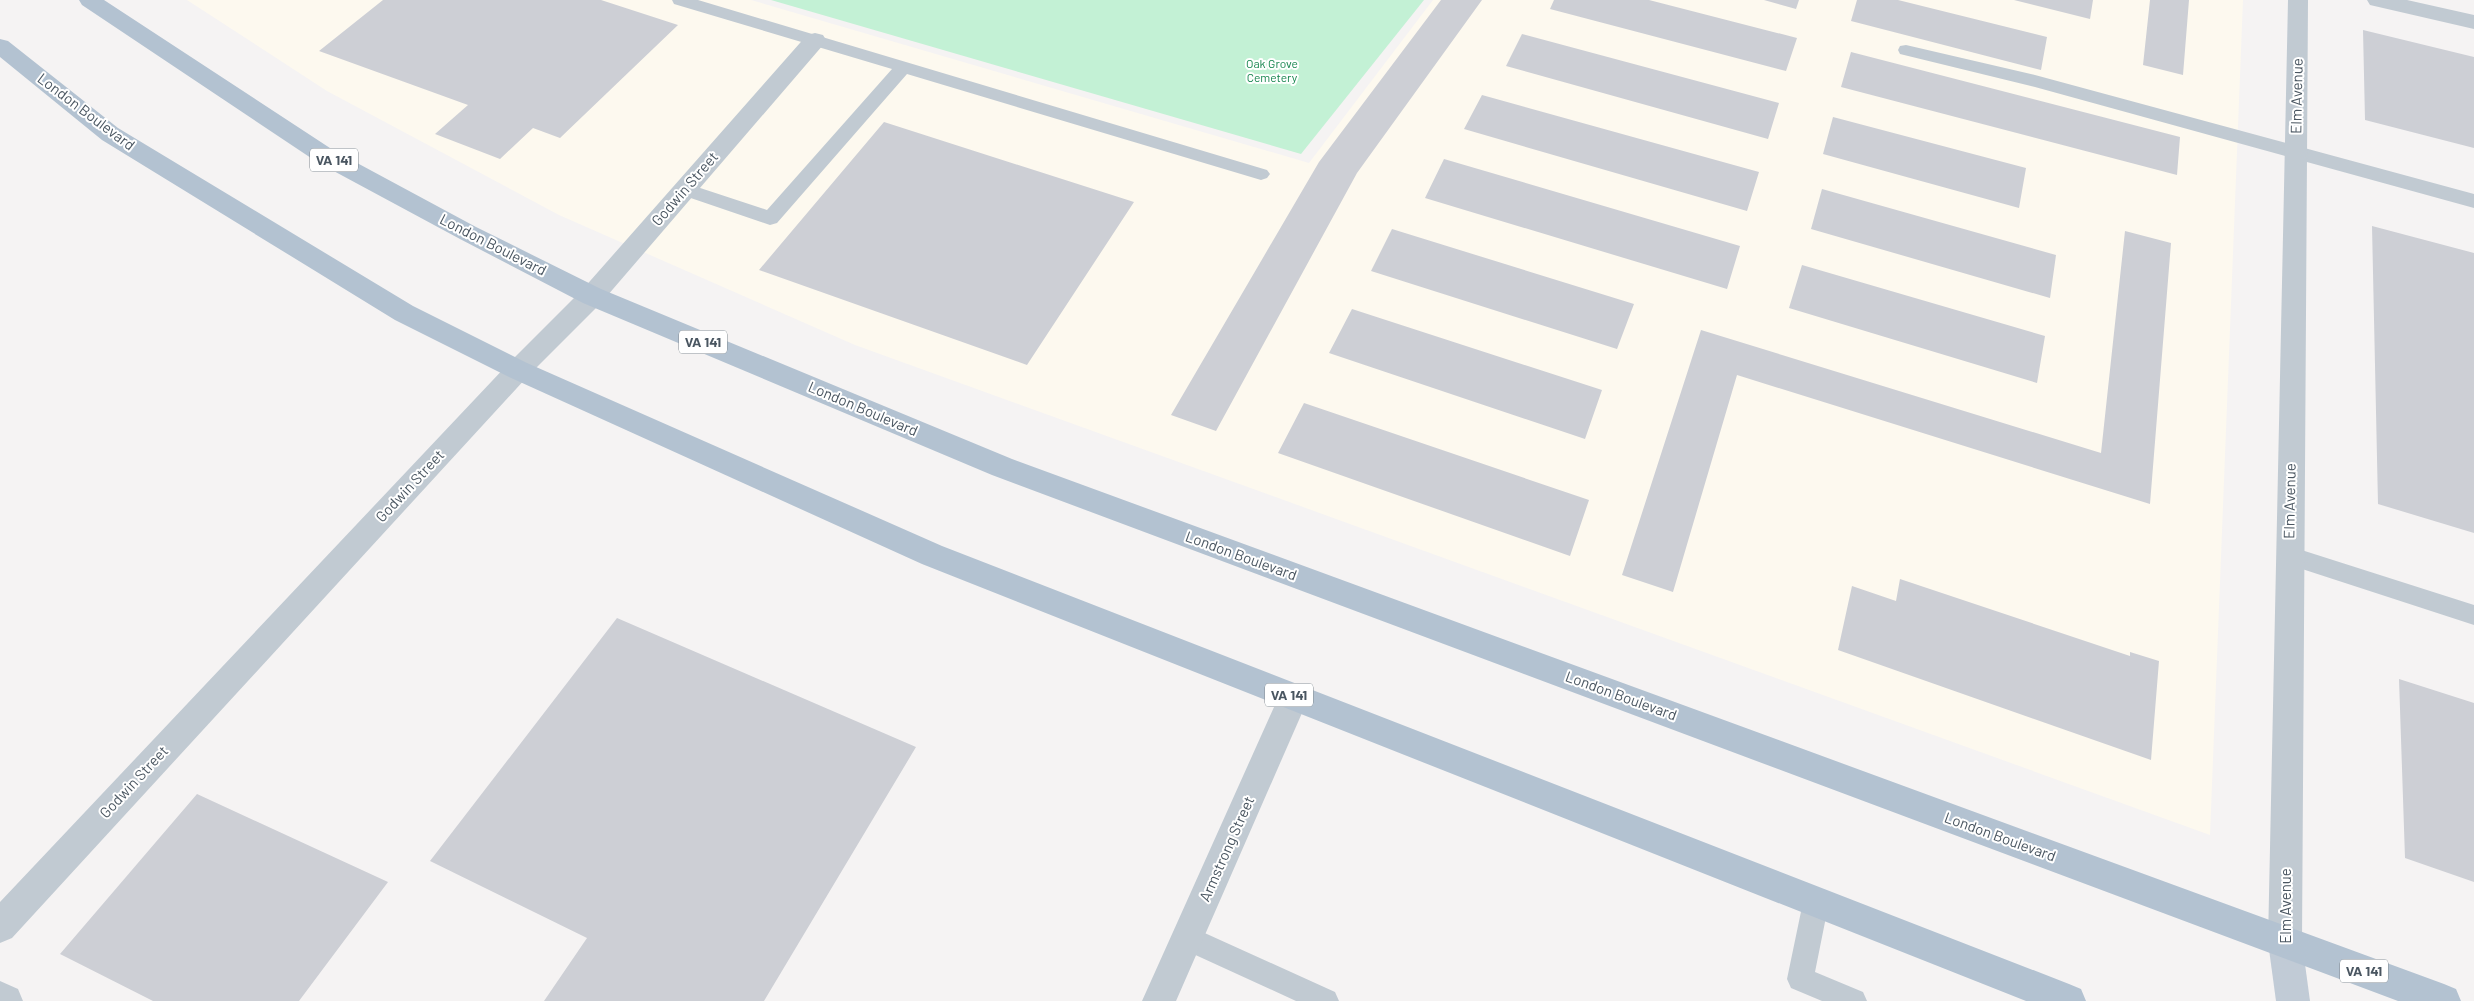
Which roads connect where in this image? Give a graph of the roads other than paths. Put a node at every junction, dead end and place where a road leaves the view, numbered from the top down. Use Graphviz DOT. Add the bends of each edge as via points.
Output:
graph roads {
  1 [pos="89,0"];
  2 [pos="680,0"];
  3 [pos="2298,0"];
  4 [pos="2377,0"];
  5 [pos="2474,22"];
  6 [pos="814,40"];
  7 [pos="1,49"];
  8 [pos="1906,50"];
  9 [pos="903,67"];
  10 [pos="2296,154"];
  11 [pos="1262,174"];
  12 [pos="685,189"];
  13 [pos="2474,202"];
  14 [pos="592,296"];
  15 [pos="518,370"];
  16 [pos="2290,555"];
  17 [pos="2474,615"];
  18 [pos="1294,697"];
  19 [pos="1816,902"];
  20 [pos="0,926"];
  21 [pos="1187,938"];
  22 [pos="2285,942"];
  23 [pos="0,998"];
  24 [pos="6,1001"];
  25 [pos="1159,1001"];
  26 [pos="1326,1001"];
  27 [pos="1854,1001"];
  28 [pos="2069,1001"];
  29 [pos="2294,1001"];
  30 [pos="2444,1001"];
  1 -- 14 [label="main road, London Boulevard / VA 141" via="325,156"];
  2 -- 6 [label="lane"];
  3 -- 10 [label="street, Elm Avenue"];
  4 -- 5 [label="street"];
  6 -- 9 [label="lane"];
  6 -- 12 [label="street, Godwin Street"];
  7 -- 15 [label="main road, London Boulevard / VA 141" via="119,139 404,313"];
  8 -- 10 [label="lane" via="2035,81"];
  9 -- 11 [label="lane"];
  9 -- 12 [label="lane" via="770,218"];
  10 -- 13 [label="lane"];
  10 -- 16 [label="street, Elm Avenue"];
  12 -- 14 [label="street, Godwin Street"];
  14 -- 15 [label="street, Godwin Street"];
  14 -- 22 [label="main road, London Boulevard / VA 141" via="1002,467"];
  15 -- 18 [label="main road, London Boulevard / VA 141" via="932,555"];
  15 -- 20 [label="street, Godwin Street"];
  16 -- 17 [label="lane"];
  16 -- 22 [label="street, Elm Avenue"];
  18 -- 19 [label="main road, London Boulevard / VA 141"];
  18 -- 21 [label="street, Armstrong Street"];
  19 -- 27 [label="lane" via="1800,979"];
  19 -- 28 [label="main road, London Boulevard / VA 141"];
  21 -- 25 [label="street, Armstrong Street"];
  21 -- 26 [label="lane"];
  22 -- 29 [label="main road, Elm Avenue"];
  22 -- 30 [label="main road, London Boulevard / VA 141"];
  23 -- 24 [label="street"];
}
